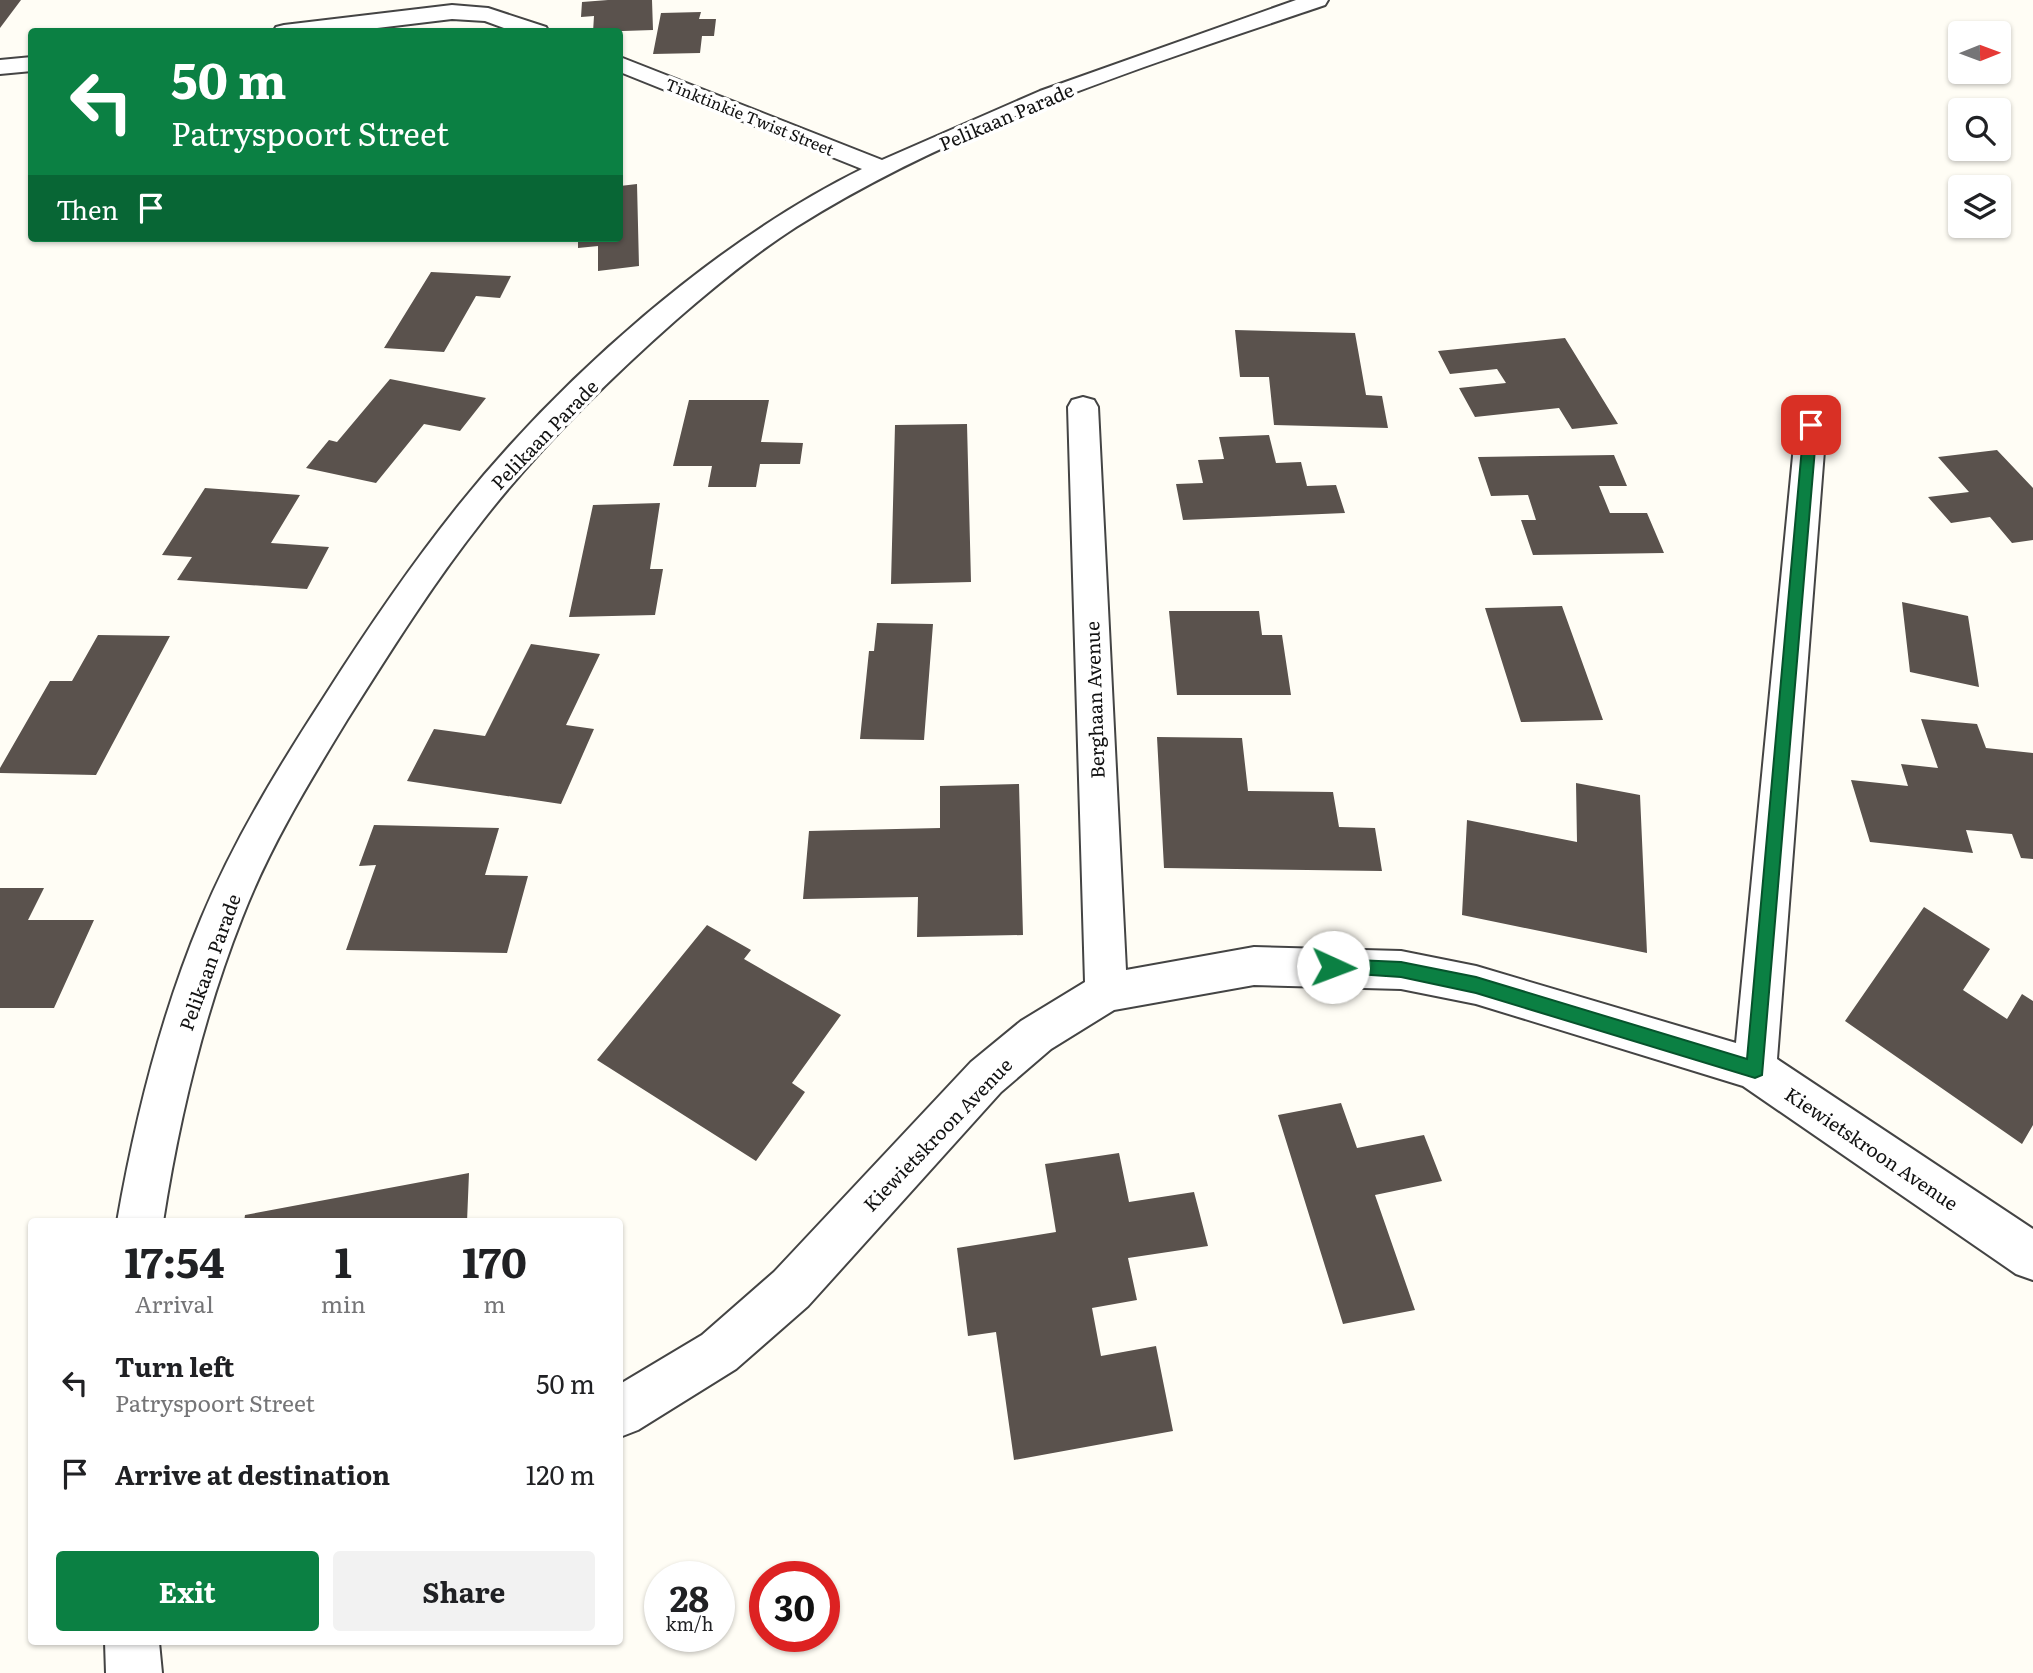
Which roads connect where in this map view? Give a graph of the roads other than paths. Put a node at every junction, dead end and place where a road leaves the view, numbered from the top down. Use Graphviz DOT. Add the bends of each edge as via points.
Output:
graph roads {
  1 [pos="1317,0"];
  2 [pos="318,28"];
  3 [pos="526,28"];
  4 [pos="28,64"];
  5 [pos="623,65"];
  6 [pos="0,67"];
  7 [pos="881,169"];
  8 [pos="1083,407"];
  9 [pos="1811,425"];
  10 [pos="1106,992"];
  11 [pos="1755,1069"];
  12 [pos="141,1218"];
  13 [pos="2033,1257"];
  14 [pos="623,1410"];
  1 -- 7 [label="street, Pelikaan Parade" via="1070,89"];
  2 -- 3 [label="street" via="452,12 488,15"];
  4 -- 6 [label="street"];
  5 -- 7 [label="street, Tinktinkie Twist Street"];
  7 -- 12 [label="street, Pelikaan Parade" via="788,221 733,259 652,327 495,484 430,568 280,799 222,916 181,1040"];
  8 -- 10 [label="street, Berghaan Avenue"];
  9 -- 11 [label="street"];
  10 -- 11 [label="street, Kiewietskroon Avenue" via="1254,966 1401,970 1476,985"];
  10 -- 14 [label="street, Kiewietskroon Avenue" via="1036,1035 986,1077 790,1289 719,1352"];
  11 -- 13 [label="street, Kiewietskroon Avenue"];
}
